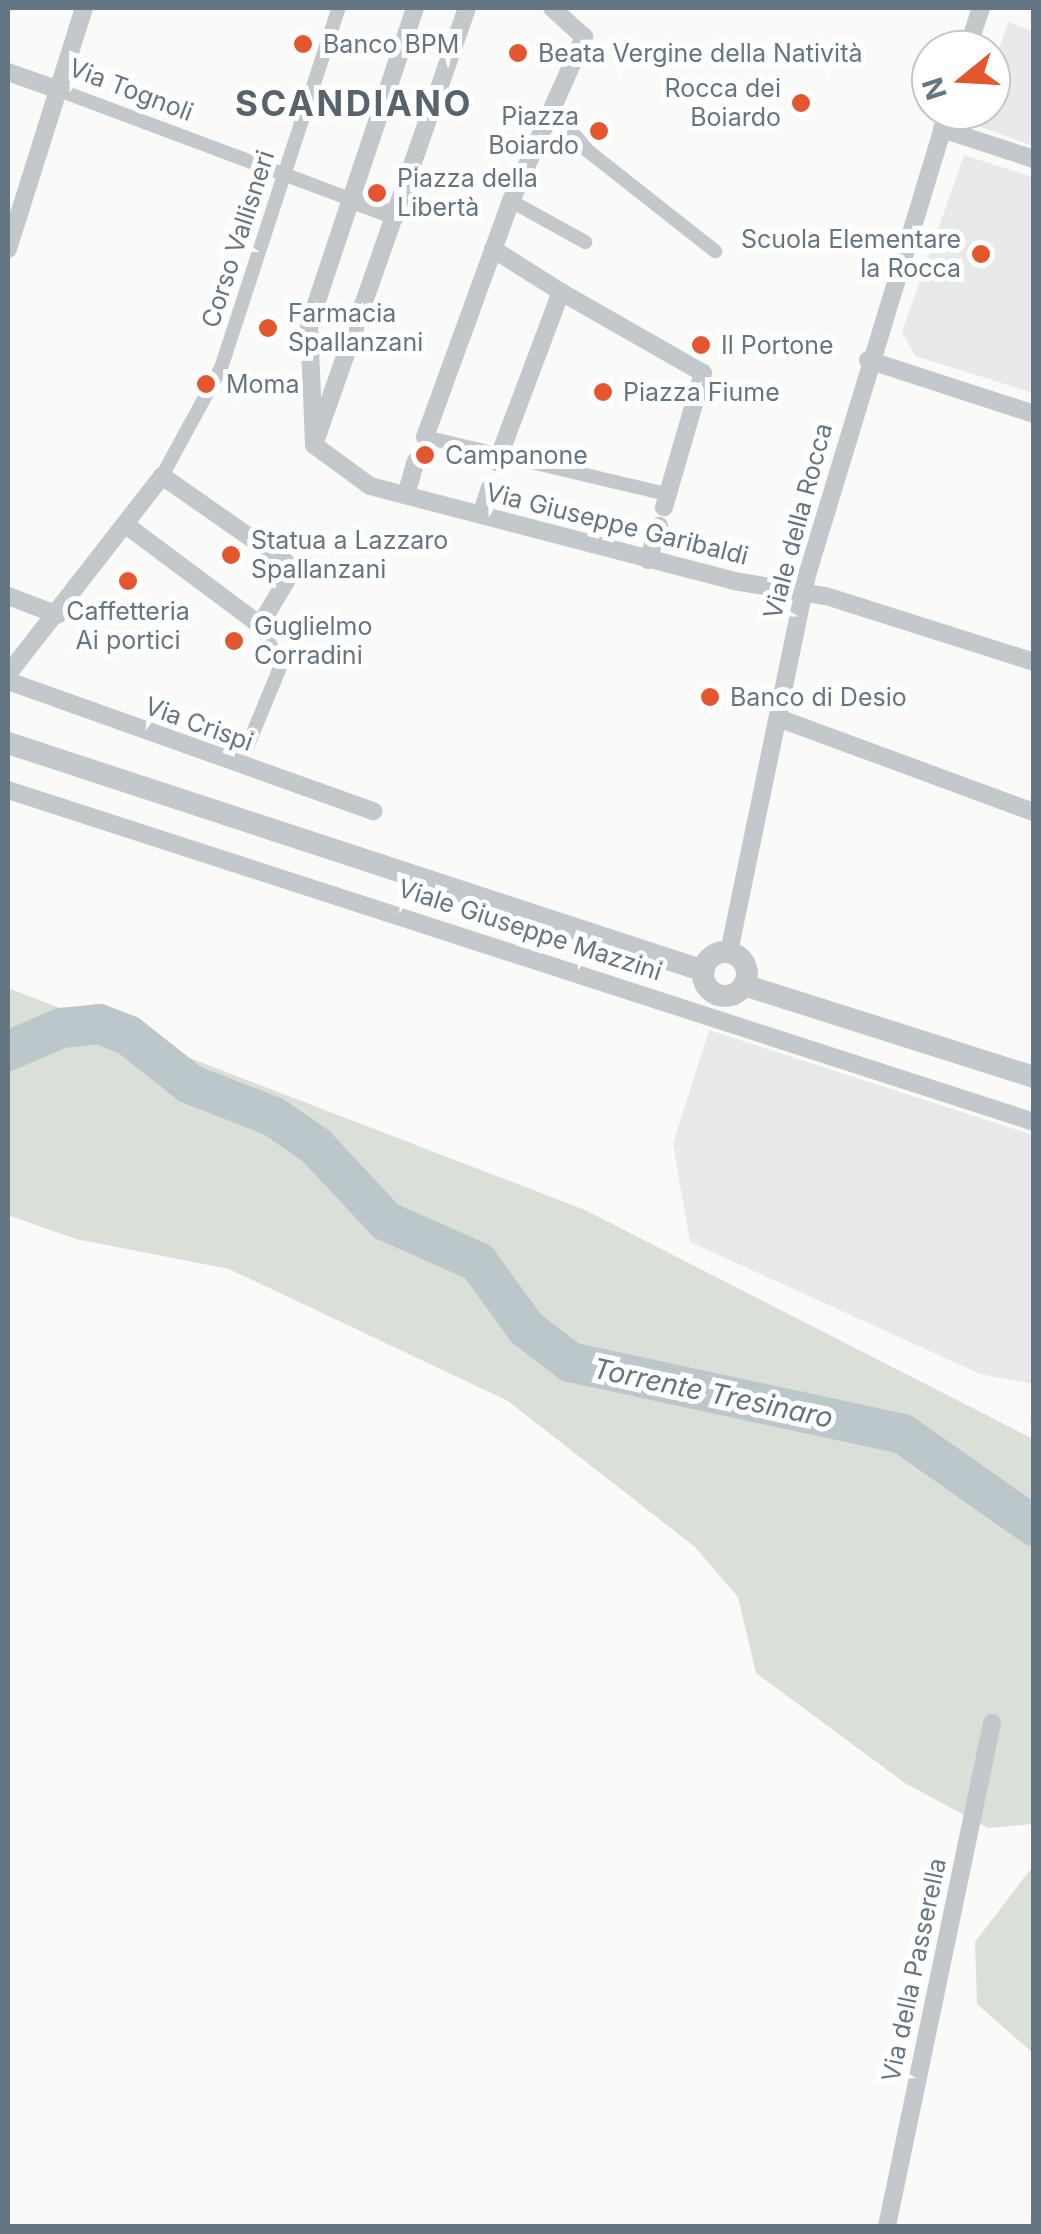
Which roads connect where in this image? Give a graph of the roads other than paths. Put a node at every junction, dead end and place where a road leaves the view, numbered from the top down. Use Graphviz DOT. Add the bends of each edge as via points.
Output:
graph roads {
  1 [pos="84,8"];
  2 [pos="339,8"];
  3 [pos="415,8"];
  4 [pos="467,8"];
  5 [pos="552,8"];
  6 [pos="8,72"];
  7 [pos="56,89"];
  8 [pos="554,111"];
  9 [pos="942,130"];
  10 [pos="945,130"];
  11 [pos="1034,159"];
  12 [pos="286,175"];
  13 [pos="350,200"];
  14 [pos="511,202"];
  15 [pos="396,216"];
  16 [pos="586,242"];
  17 [pos="493,248"];
  18 [pos="8,249"];
  19 [pos="715,251"];
  20 [pos="561,292"];
  21 [pos="868,360"];
  22 [pos="1034,414"];
  23 [pos="424,437"];
  24 [pos="314,445"];
  25 [pos="498,460"];
  26 [pos="416,461"];
  27 [pos="162,476"];
  28 [pos="490,488"];
  29 [pos="406,494"];
  30 [pos="666,501"];
  31 [pos="481,516"];
  32 [pos="127,526"];
  33 [pos="659,526"];
  34 [pos="648,560"];
  35 [pos="804,591"];
  36 [pos="8,596"];
  37 [pos="58,615"];
  38 [pos="260,625"];
  39 [pos="1034,662"];
  40 [pos="8,674"];
  41 [pos="8,681"];
  42 [pos="778,718"];
  43 [pos="8,743"];
  44 [pos="244,754"];
  45 [pos="8,790"];
  46 [pos="374,811"];
  47 [pos="1034,812"];
  48 [pos="729,952"];
  49 [pos="704,971"];
  50 [pos="744,985"];
  51 [pos="1034,1077"];
  52 [pos="1034,1122"];
  53 [pos="992,1723"];
  54 [pos="887,2226"];
  1 -- 7 [label="street"];
  2 -- 12 [label="street, Corso Vallisneri"];
  3 -- 13 [label="street"];
  4 -- 15 [label="street"];
  5 -- 8 [label="street" via="584,37"];
  6 -- 7 [label="street, Via Tognoli"];
  7 -- 12 [label="street, Via Tognoli"];
  7 -- 18 [label="street"];
  8 -- 14 [label="street"];
  8 -- 19 [label="street" via="588,152"];
  9 -- 21 [label="street, Viale della Rocca"];
  10 -- 11 [label="street"];
  12 -- 13 [label="street, Via Tognoli"];
  12 -- 27 [label="street, Corso Vallisneri" via="220,368"];
  13 -- 15 [label="street"];
  13 -- 24 [label="street" via="307,335"];
  14 -- 16 [label="street"];
  14 -- 17 [label="street"];
  15 -- 24 [label="street"];
  17 -- 20 [label="street"];
  17 -- 23 [label="street"];
  20 -- 25 [label="street"];
  20 -- 30 [label="street" via="703,373"];
  21 -- 22 [label="street"];
  21 -- 35 [label="street, Viale della Rocca"];
  23 -- 25 [label="street"];
  24 -- 29 [label="street, Via Giuseppe Garibaldi" via="354,478"];
  25 -- 30 [label="street"];
  26 -- 29 [label="street"];
  27 -- 32 [label="street"];
  27 -- 38 [label="street" via="294,568"];
  28 -- 31 [label="street"];
  29 -- 31 [label="street, Via Giuseppe Garibaldi"];
  31 -- 34 [label="street, Via Giuseppe Garibaldi"];
  32 -- 37 [label="street" via="99,548"];
  32 -- 38 [label="street"];
  33 -- 34 [label="street"];
  34 -- 35 [label="street, Via Giuseppe Garibaldi"];
  35 -- 39 [label="street, Via Giuseppe Garibaldi"];
  35 -- 42 [label="street, Viale della Rocca"];
  36 -- 37 [label="street"];
  37 -- 40 [label="street"];
  38 -- 44 [label="street" via="281,665"];
  41 -- 44 [label="street, Via Crispi"];
  42 -- 47 [label="street"];
  42 -- 48 [label="street, Viale della Rocca"];
  43 -- 49 [label="street, Viale Giuseppe Mazzini"];
  44 -- 46 [label="street, Via Crispi"];
  45 -- 52 [label="street, Viale Giuseppe Mazzini"];
  48 -- 49 [label="street"];
  48 -- 50 [label="street" via="745,965"];
  49 -- 50 [label="street, Viale Giuseppe Mazzini" via="718,994"];
  50 -- 51 [label="street"];
  53 -- 54 [label="street, Via della Passerella"];
}
